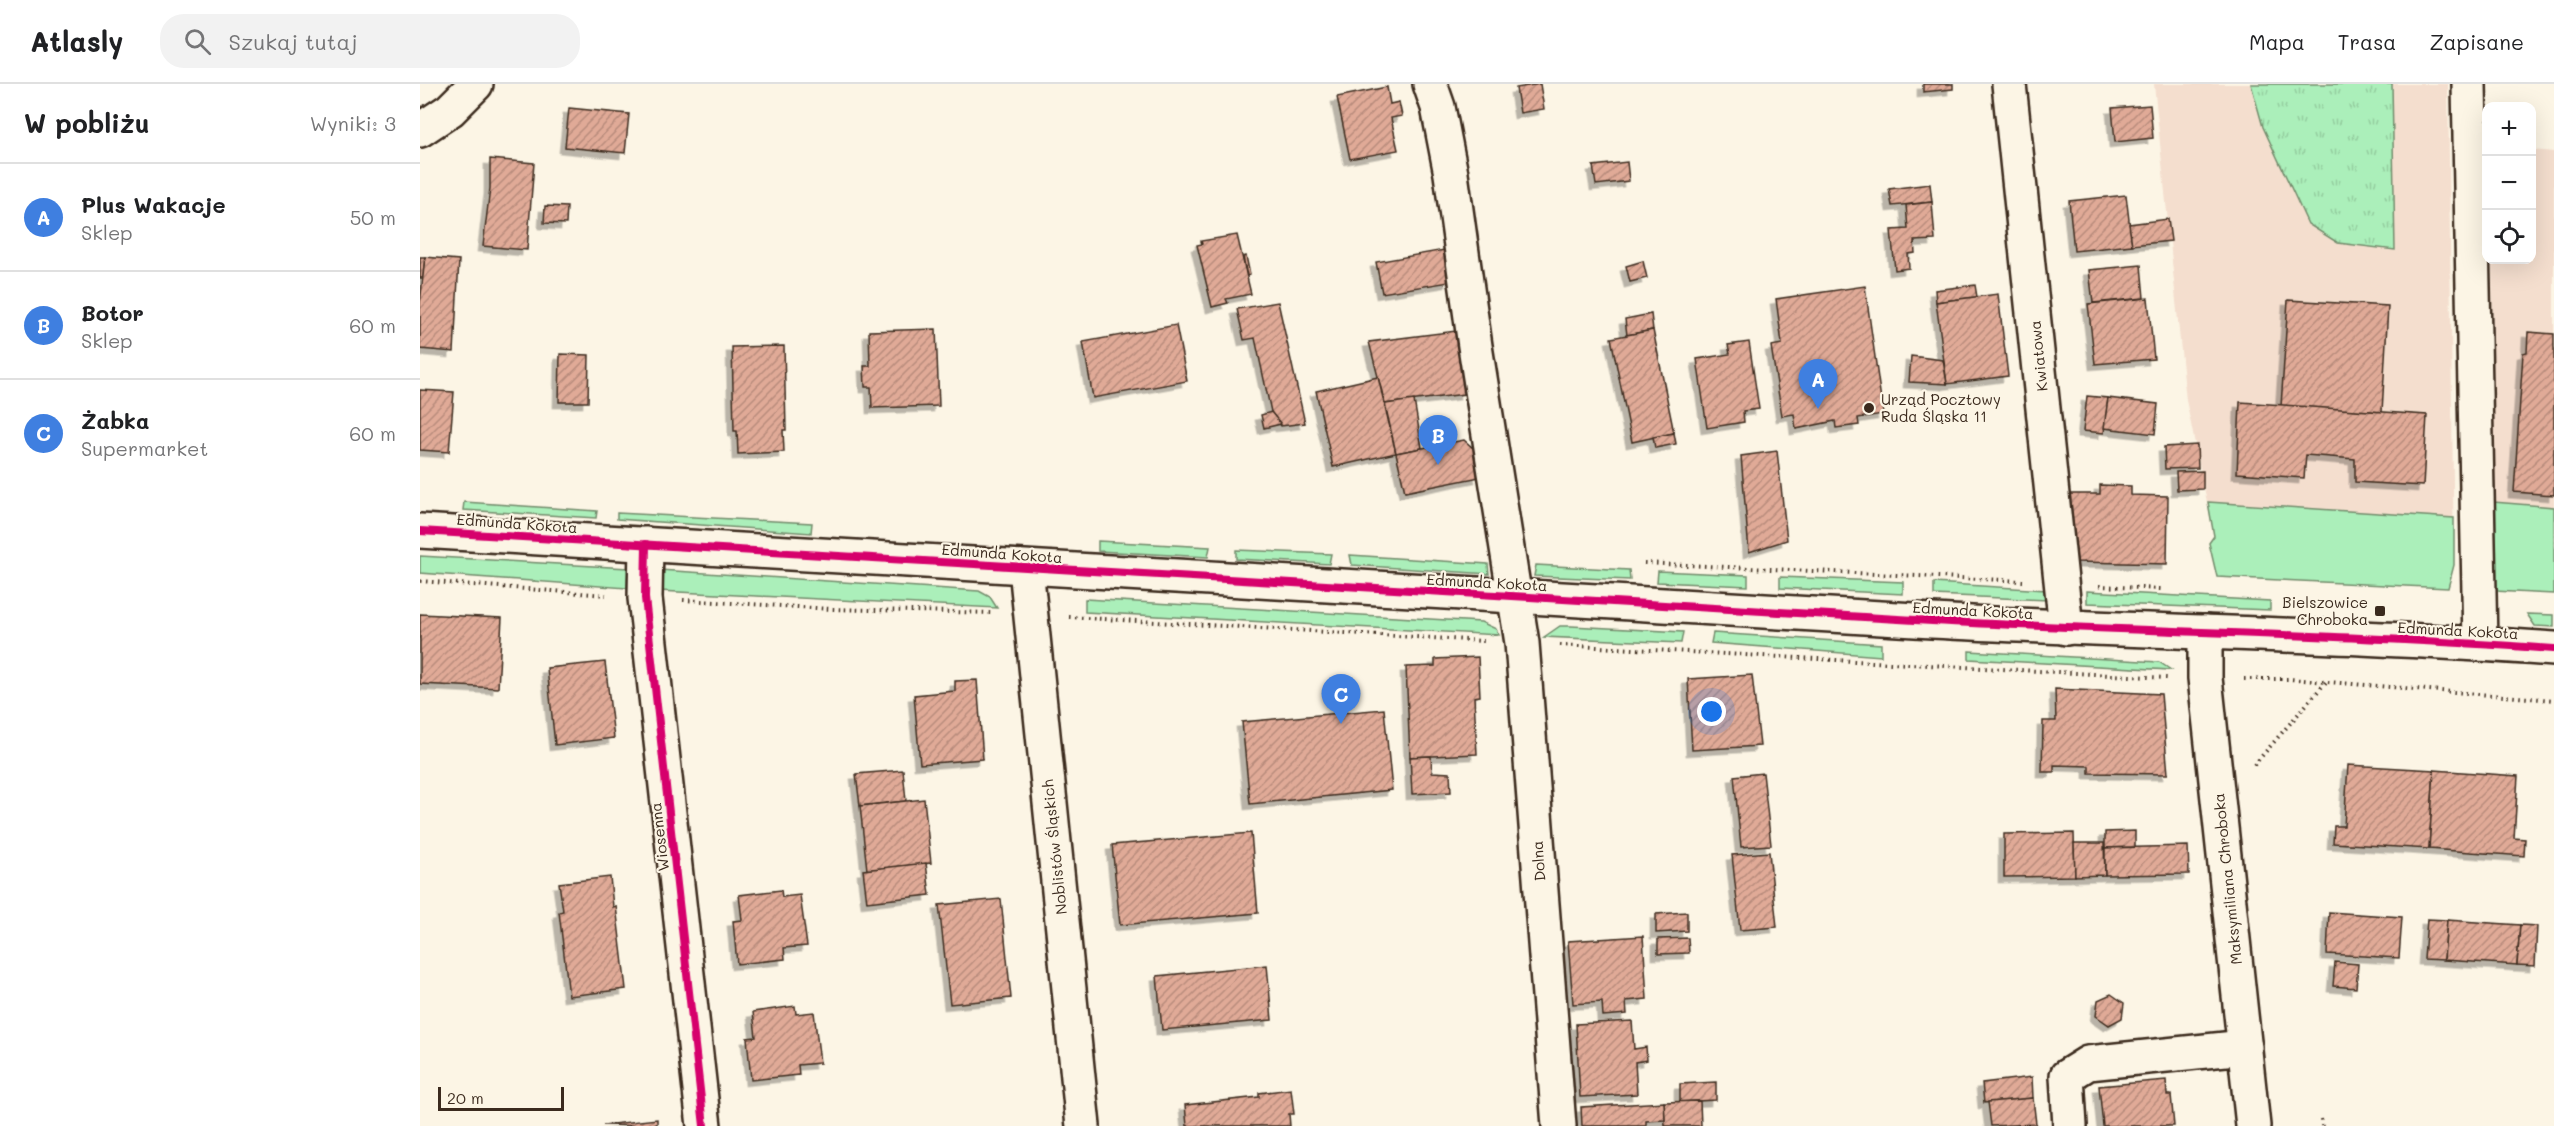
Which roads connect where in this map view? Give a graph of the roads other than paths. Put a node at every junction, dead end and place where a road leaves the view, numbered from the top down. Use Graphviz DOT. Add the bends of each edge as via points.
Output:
graph roads {
  1 [pos="476,84"];
  2 [pos="1430,84"];
  3 [pos="2009,84"];
  4 [pos="2469,84"];
  5 [pos="420,130"];
  6 [pos="420,531"];
  7 [pos="646,544"];
  8 [pos="1026,568"];
  9 [pos="1515,597"];
  10 [pos="2066,628"];
  11 [pos="2205,632"];
  12 [pos="2480,644"];
  13 [pos="2554,649"];
  14 [pos="2245,1047"];
  15 [pos="705,1126"];
  16 [pos="1083,1126"];
  17 [pos="1559,1126"];
  18 [pos="2070,1126"];
  19 [pos="2253,1126"];
  1 -- 5 [label="street" via="450,110"];
  2 -- 9 [label="street, Dolna" via="1451,174"];
  3 -- 10 [label="street, Kwiatowa"];
  4 -- 12 [label="street"];
  6 -- 7 [label="street, Edmunda Kokota"];
  7 -- 8 [label="street, Edmunda Kokota"];
  7 -- 15 [label="street, Wiosenna" via="645,598"];
  8 -- 9 [label="street, Edmunda Kokota"];
  8 -- 16 [label="street, Noblistów Śląskich"];
  9 -- 10 [label="street, Edmunda Kokota"];
  9 -- 17 [label="street, Dolna" via="1522,643"];
  10 -- 11 [label="street, Edmunda Kokota"];
  11 -- 12 [label="street, Edmunda Kokota"];
  11 -- 14 [label="street, Maksymiliana Chroboka" via="2205,678"];
  12 -- 13 [label="street, Edmunda Kokota"];
  14 -- 18 [label="street" via="2088,1063 2067,1076"];
  14 -- 19 [label="street, Maksymiliana Chroboka"];
}
